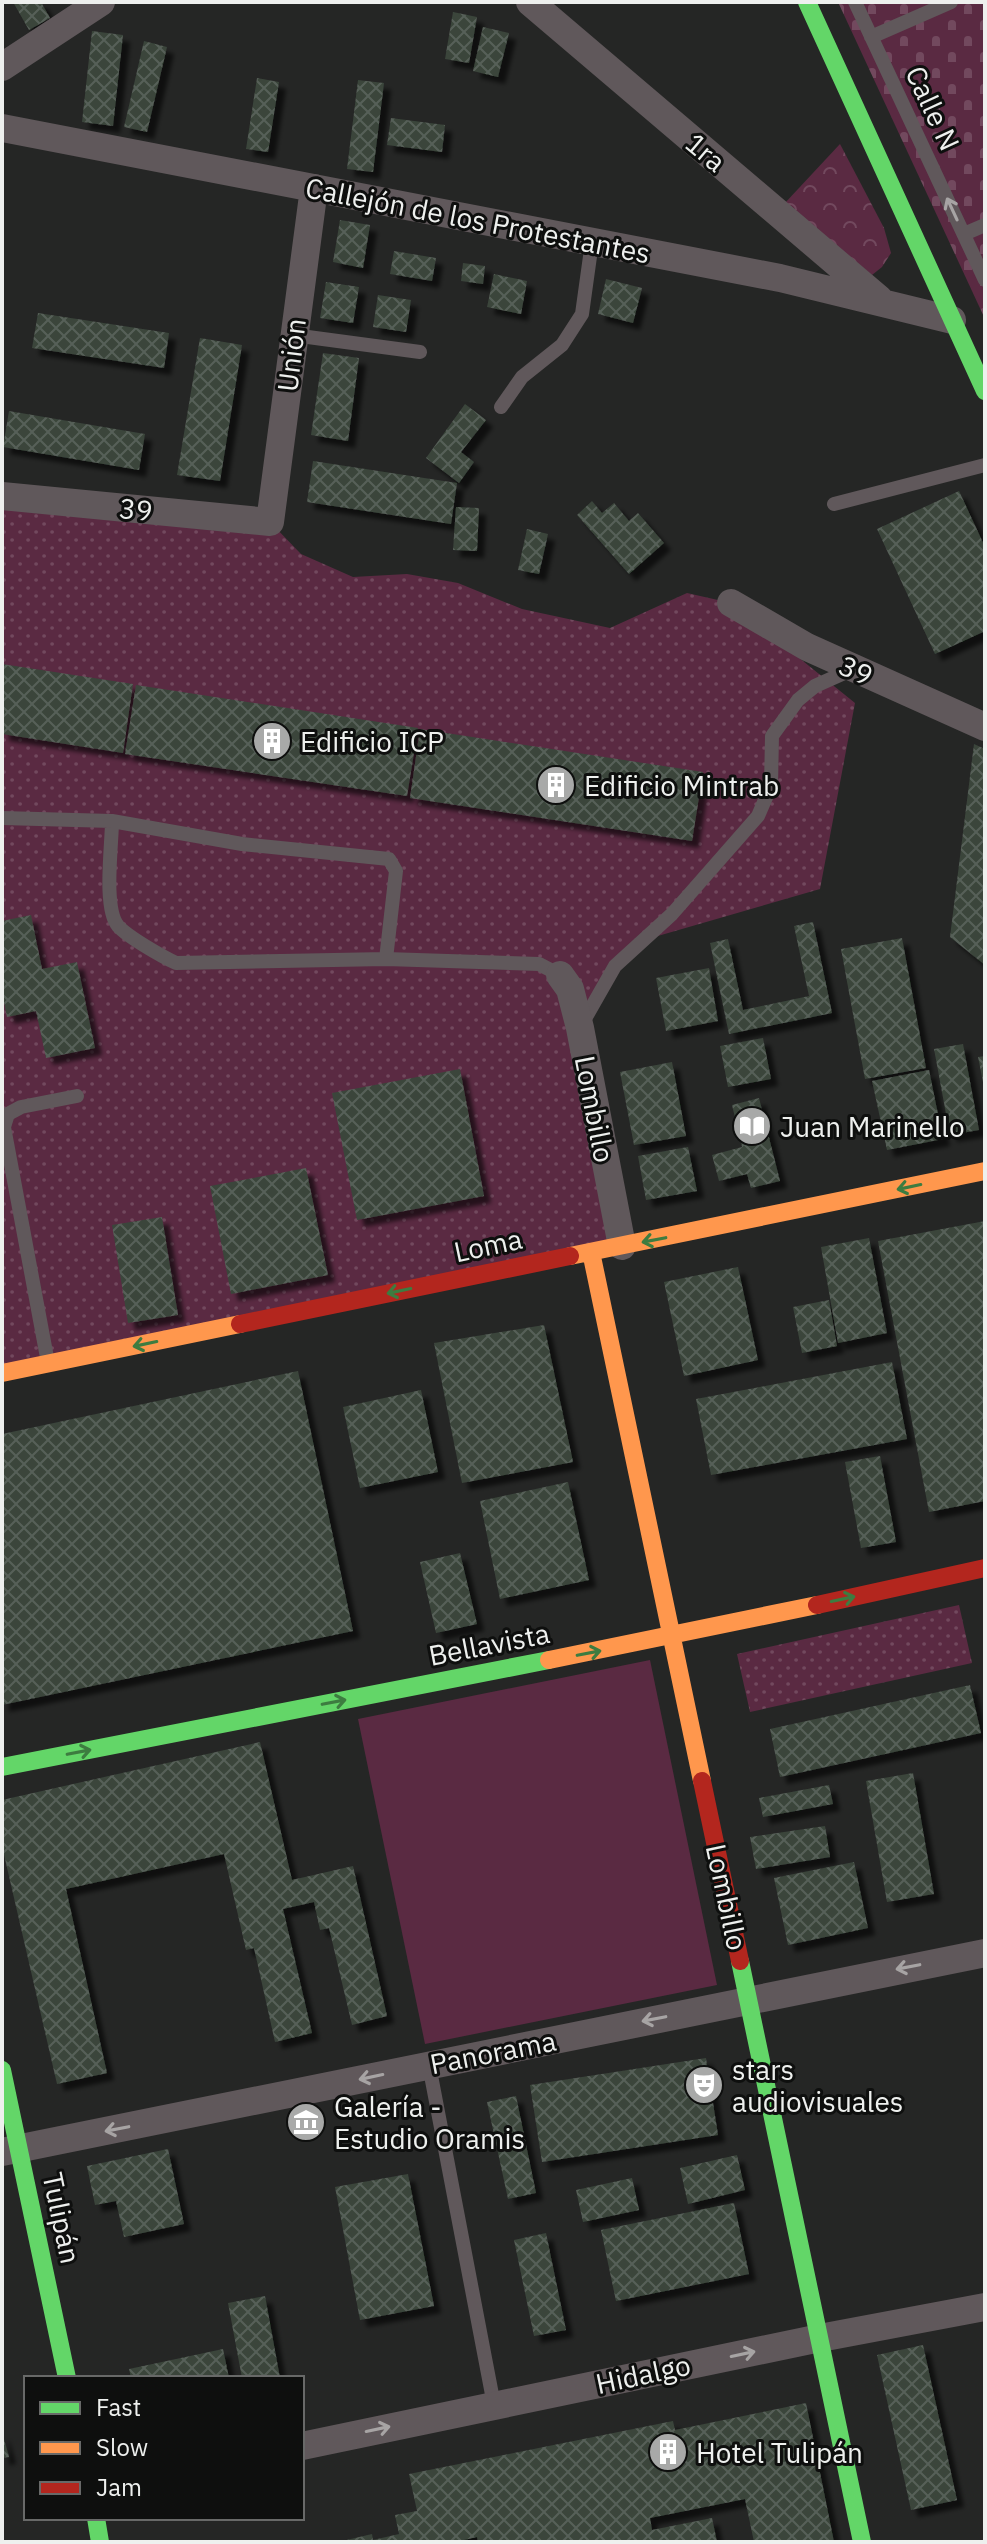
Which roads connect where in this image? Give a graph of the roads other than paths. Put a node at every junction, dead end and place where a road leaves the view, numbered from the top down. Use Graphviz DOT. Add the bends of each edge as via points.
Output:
graph roads {
  1 [pos="101,2"];
  2 [pos="530,2"];
  3 [pos="807,2"];
  4 [pos="855,2"];
  5 [pos="951,2"];
  6 [pos="871,37"];
  7 [pos="2,67"];
  8 [pos="2,128"];
  9 [pos="314,188"];
  10 [pos="985,225"];
  11 [pos="964,234"];
  12 [pos="592,242"];
  13 [pos="985,280"];
  14 [pos="882,302"];
  15 [pos="952,320"];
  16 [pos="293,335"];
  17 [pos="420,352"];
  18 [pos="985,391"];
  19 [pos="501,407"];
  20 [pos="985,465"];
  21 [pos="2,496"];
  22 [pos="834,504"];
  23 [pos="270,522"];
  24 [pos="731,603"];
  25 [pos="853,669"];
  26 [pos="985,727"];
  27 [pos="2,818"];
  28 [pos="112,821"];
  29 [pos="386,959"];
  30 [pos="560,975"];
  31 [pos="580,1028"];
  32 [pos="77,1096"];
  33 [pos="985,1171"];
  34 [pos="622,1246"];
  35 [pos="591,1252"];
  36 [pos="48,1364"];
  37 [pos="2,1373"];
  38 [pos="985,1568"];
  39 [pos="674,1636"];
  40 [pos="2,1767"];
  41 [pos="985,1953"];
  42 [pos="748,2000"];
  43 [pos="429,2065"];
  44 [pos="2,2070"];
  45 [pos="10,2150"];
  46 [pos="985,2307"];
  47 [pos="820,2338"];
  48 [pos="66,2376"];
  49 [pos="494,2405"];
  50 [pos="304,2446"];
  51 [pos="96,2520"];
  52 [pos="100,2542"];
  53 [pos="862,2542"];
  1 -- 7 [label="street"];
  2 -- 14 [label="street, 1ra"];
  3 -- 15 [label="street"];
  4 -- 6 [label="lane, Calle N"];
  5 -- 6 [label="lane"];
  11 -- 6 [label="lane, Calle N, one-way"];
  8 -- 9 [label="street, Callejón de los Protestantes"];
  9 -- 12 [label="street, Callejón de los Protestantes"];
  9 -- 16 [label="street, Unión"];
  10 -- 11 [label="lane"];
  11 -- 13 [label="lane, Calle N"];
  12 -- 14 [label="street, Callejón de los Protestantes"];
  12 -- 19 [label="lane" via="582,314 562,345 522,377"];
  14 -- 15 [label="street, Callejón de los Protestantes"];
  15 -- 18 [label="street"];
  16 -- 17 [label="lane"];
  16 -- 23 [label="street, Unión"];
  20 -- 22 [label="lane"];
  21 -- 23 [label="street, 39"];
  24 -- 25 [label="street, 39"];
  25 -- 26 [label="street, 39"];
  25 -- 31 [label="lane" via="798,700 772,736 771,786 758,816 672,914 615,966"];
  27 -- 28 [label="lane"];
  28 -- 29 [label="lane" via="242,844 389,859 396,871"];
  28 -- 29 [label="lane" via="110,906 118,925 161,956 176,963"];
  29 -- 30 [label="lane" via="539,964"];
  30 -- 31 [label="street, Lombillo" via="570,989"];
  31 -- 34 [label="street, Lombillo"];
  32 -- 36 [label="lane" via="21,1107 8,1114 4,1127"];
  33 -- 34 [label="street, Loma, one-way"];
  34 -- 35 [label="street, Loma"];
  35 -- 36 [label="street, Loma, one-way"];
  35 -- 39 [label="street, Lombillo"];
  36 -- 37 [label="street, Loma"];
  39 -- 38 [label="street, Bellavista, one-way"];
  40 -- 39 [label="street, Bellavista, one-way"];
  39 -- 42 [label="street, Lombillo"];
  41 -- 42 [label="street, Panorama, one-way"];
  42 -- 43 [label="street, Panorama, one-way"];
  42 -- 47 [label="street, Lombillo"];
  43 -- 45 [label="street, Panorama, one-way"];
  43 -- 49 [label="lane"];
  44 -- 45 [label="street, Tulipán"];
  45 -- 48 [label="street, Tulipán"];
  46 -- 47 [label="street, Hidalgo"];
  49 -- 47 [label="street, Hidalgo, one-way"];
  47 -- 53 [label="street, Lombillo"];
  50 -- 49 [label="street, Hidalgo, one-way"];
  51 -- 52 [label="street"];
}
